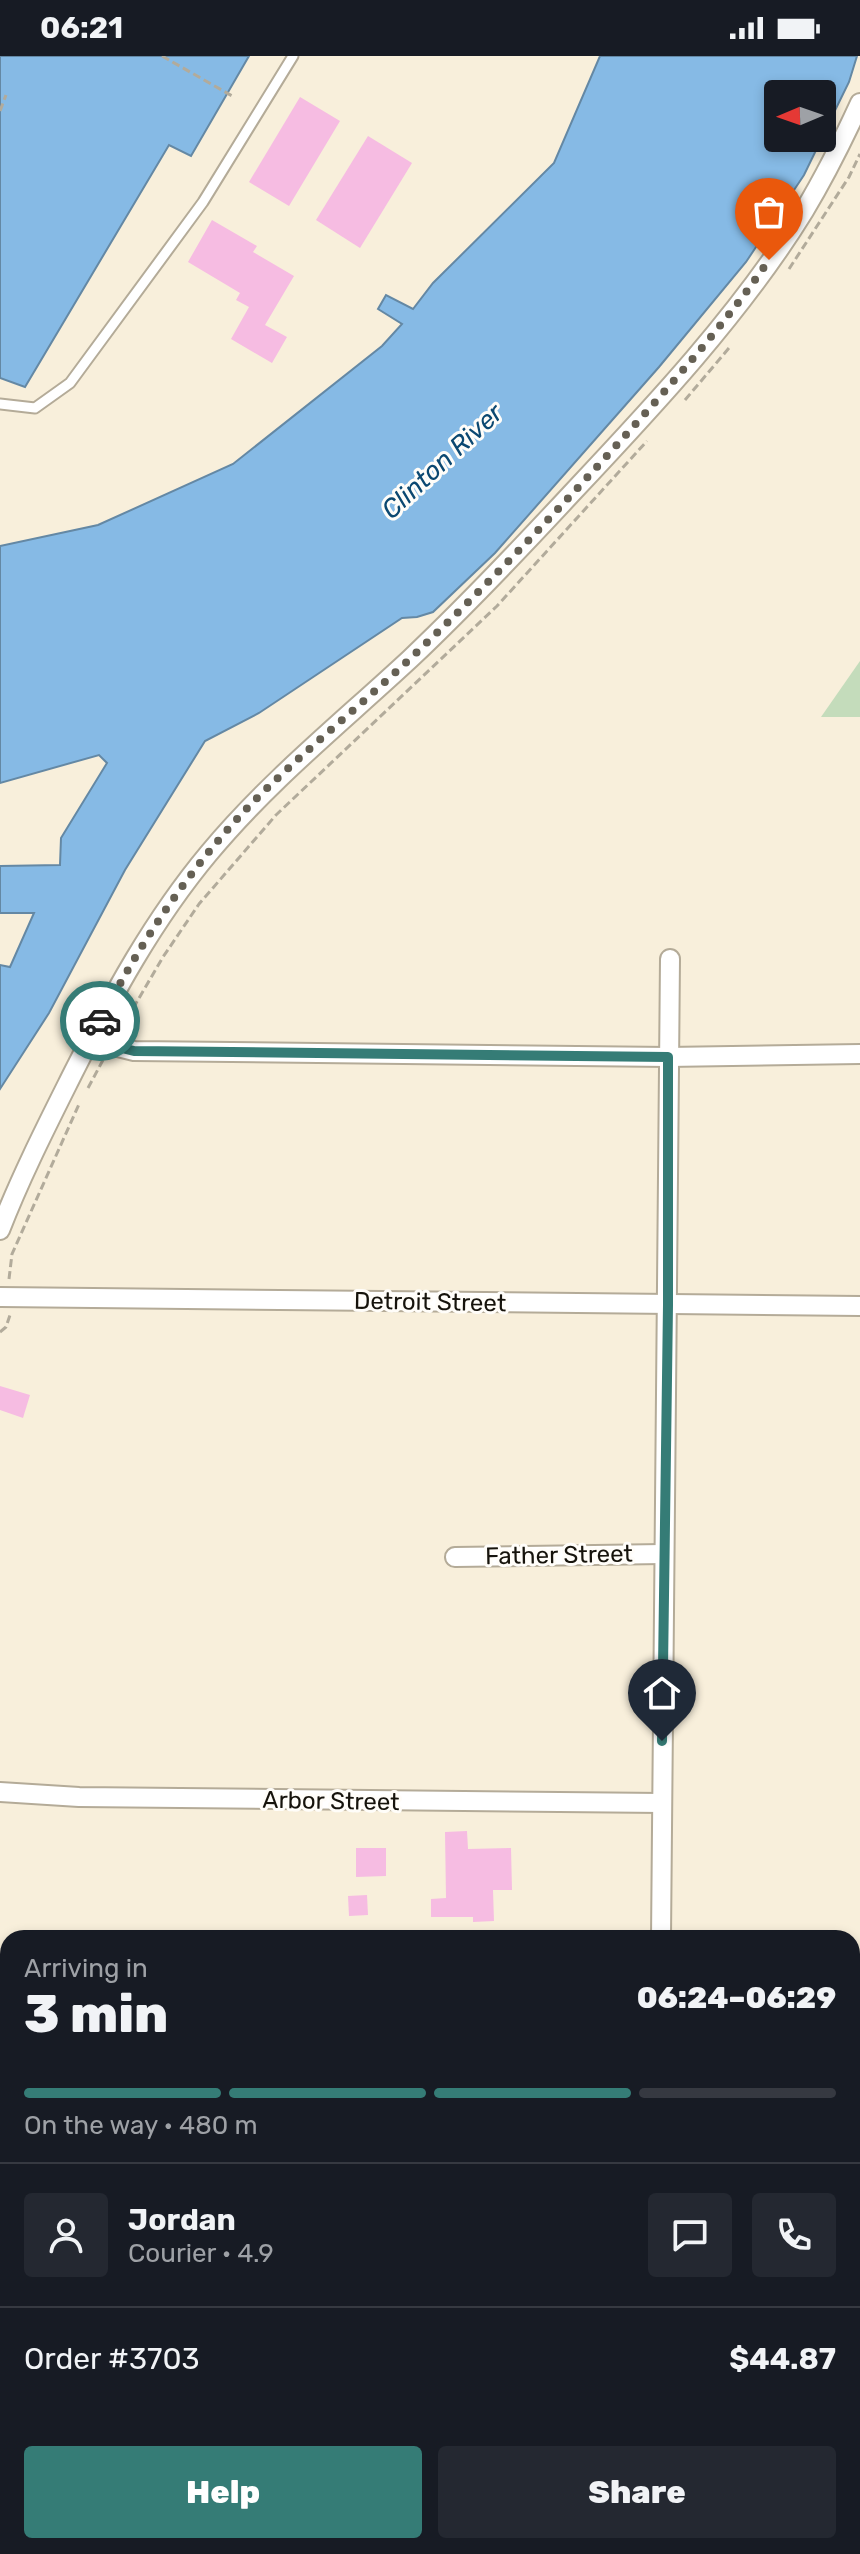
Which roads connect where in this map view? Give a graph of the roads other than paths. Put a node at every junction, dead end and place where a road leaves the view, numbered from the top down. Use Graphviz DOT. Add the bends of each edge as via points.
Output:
graph roads {
  1 [pos="293,56"];
  2 [pos="860,103"];
  3 [pos="0,404"];
  4 [pos="670,959"];
  5 [pos="90,1040"];
  6 [pos="860,1054"];
  7 [pos="668,1057"];
  8 [pos="0,1230"];
  9 [pos="5,1297"];
  10 [pos="668,1305"];
  11 [pos="860,1306"];
  12 [pos="663,1554"];
  13 [pos="455,1557"];
  14 [pos="0,1792"];
  15 [pos="662,1803"];
  16 [pos="661,1930"];
  1 -- 3 [label="lane" via="203,202 70,383 35,408"];
  2 -- 5 [label="street" via="802,214 680,375 500,570 251,805 169,906"];
  4 -- 7 [label="street"];
  5 -- 7 [label="street" via="134,1051"];
  5 -- 8 [label="street"];
  6 -- 7 [label="street"];
  7 -- 10 [label="street"];
  9 -- 10 [label="street, Detroit Street"];
  10 -- 11 [label="street, Detroit Street"];
  10 -- 12 [label="street"];
  12 -- 13 [label="street, Father Street"];
  12 -- 15 [label="street"];
  14 -- 15 [label="street, Arbor Street"];
  15 -- 16 [label="street"];
}
